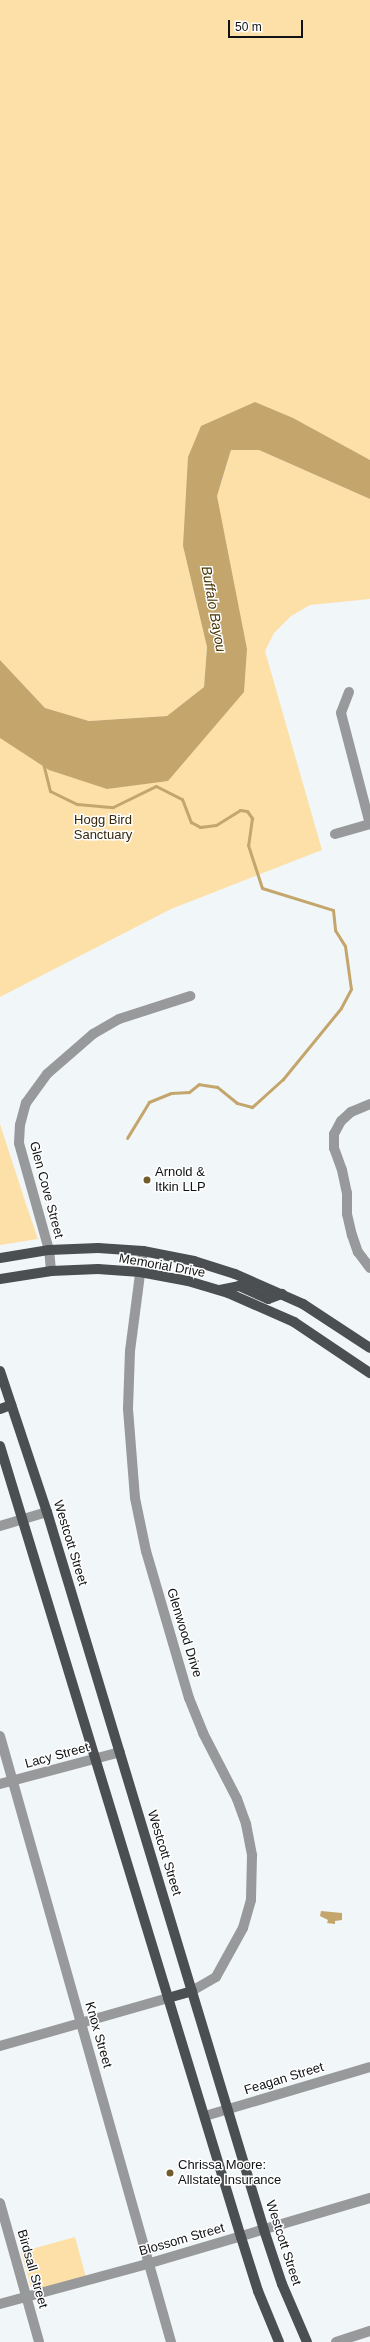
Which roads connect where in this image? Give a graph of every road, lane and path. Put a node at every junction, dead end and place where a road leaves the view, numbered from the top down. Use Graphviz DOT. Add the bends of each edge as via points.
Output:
graph roads {
  1 [pos="349,692"];
  2 [pos="370,824"];
  3 [pos="335,834"];
  4 [pos="190,996"];
  5 [pos="370,1104"];
  6 [pos="49,1250"];
  7 [pos="142,1251"];
  8 [pos="0,1258"];
  9 [pos="370,1268"];
  10 [pos="51,1271"];
  11 [pos="140,1272"];
  12 [pos="0,1279"];
  13 [pos="220,1290"];
  14 [pos="282,1294"];
  15 [pos="370,1348"];
  16 [pos="0,1371"];
  17 [pos="370,1373"];
  18 [pos="12,1405"];
  19 [pos="0,1409"];
  20 [pos="0,1446"];
  21 [pos="47,1512"];
  22 [pos="22,1520"];
  23 [pos="0,1526"];
  24 [pos="0,1736"];
  25 [pos="120,1752"];
  26 [pos="96,1758"];
  27 [pos="13,1780"];
  28 [pos="0,1784"];
  29 [pos="192,1991"];
  30 [pos="168,1998"];
  31 [pos="81,2022"];
  32 [pos="0,2046"];
  33 [pos="370,2067"];
  34 [pos="228,2109"];
  35 [pos="205,2116"];
  36 [pos="370,2198"];
  37 [pos="0,2203"];
  38 [pos="264,2230"];
  39 [pos="240,2237"];
  40 [pos="147,2264"];
  41 [pos="26,2297"];
  42 [pos="0,2304"];
  43 [pos="370,2331"];
  44 [pos="39,2342"];
  45 [pos="171,2342"];
  46 [pos="279,2342"];
  47 [pos="307,2342"];
  48 [pos="336,2342"];
  1 -- 2 [label="street" via="341,713"];
  2 -- 3 [label="street"];
  4 -- 6 [label="street, Glen Cove Street" via="119,1019 93,1034 47,1074 26,1103 20,1125 20,1143"];
  5 -- 9 [label="street" via="351,1112 341,1121 334,1134 334,1148 342,1170 352,1235 358,1252"];
  6 -- 7 [label="main road, Memorial Drive" via="98,1248"];
  6 -- 8 [label="main road, Memorial Drive"];
  6 -- 10 [label="street, Glen Cove Street"];
  7 -- 11 [label="street, Glenwood Drive"];
  7 -- 14 [label="main road, Memorial Drive" via="194,1261 235,1274"];
  10 -- 11 [label="main road, Memorial Drive" via="98,1269"];
  10 -- 12 [label="main road, Memorial Drive"];
  11 -- 13 [label="main road, Memorial Drive"];
  11 -- 29 [label="street, Glenwood Drive" via="130,1351 128,1409 135,1498 146,1551 189,1698 203,1733 237,1799 246,1824 252,1855 251,1900 243,1928 216,1977"];
  13 -- 14 [label="main road" via="239,1286 268,1299"];
  13 -- 17 [label="main road, Memorial Drive" via="294,1322"];
  14 -- 15 [label="main road, Memorial Drive" via="334,1323"];
  16 -- 18 [label="main road, Westcott Street"];
  18 -- 19 [label="main road"];
  18 -- 21 [label="main road, Westcott Street"];
  20 -- 22 [label="main road"];
  21 -- 22 [label="street"];
  21 -- 25 [label="main road, Westcott Street"];
  22 -- 23 [label="street"];
  22 -- 26 [label="main road"];
  24 -- 27 [label="street, Knox Street"];
  25 -- 26 [label="street, Lacy Street"];
  25 -- 29 [label="main road, Westcott Street"];
  26 -- 27 [label="street, Lacy Street"];
  26 -- 30 [label="main road"];
  27 -- 28 [label="street, Lacy Street"];
  27 -- 31 [label="street, Knox Street"];
  29 -- 30 [label="main road"];
  29 -- 34 [label="main road, Westcott Street"];
  30 -- 31 [label="street"];
  30 -- 35 [label="main road"];
  31 -- 32 [label="street"];
  31 -- 40 [label="street, Knox Street"];
  33 -- 34 [label="street, Feagan Street"];
  34 -- 35 [label="street, Feagan Street"];
  34 -- 38 [label="main road, Westcott Street"];
  35 -- 39 [label="main road"];
  36 -- 38 [label="street, Blossom Street"];
  37 -- 41 [label="street, Birdsall Street"];
  38 -- 39 [label="street, Blossom Street"];
  38 -- 47 [label="main road, Westcott Street" via="282,2284"];
  39 -- 40 [label="street, Blossom Street"];
  39 -- 46 [label="main road" via="262,2304"];
  40 -- 41 [label="street, Blossom Street"];
  40 -- 45 [label="street, Knox Street"];
  41 -- 42 [label="street, Blossom Street"];
  41 -- 44 [label="street, Birdsall Street"];
  43 -- 48 [label="street"];
}
